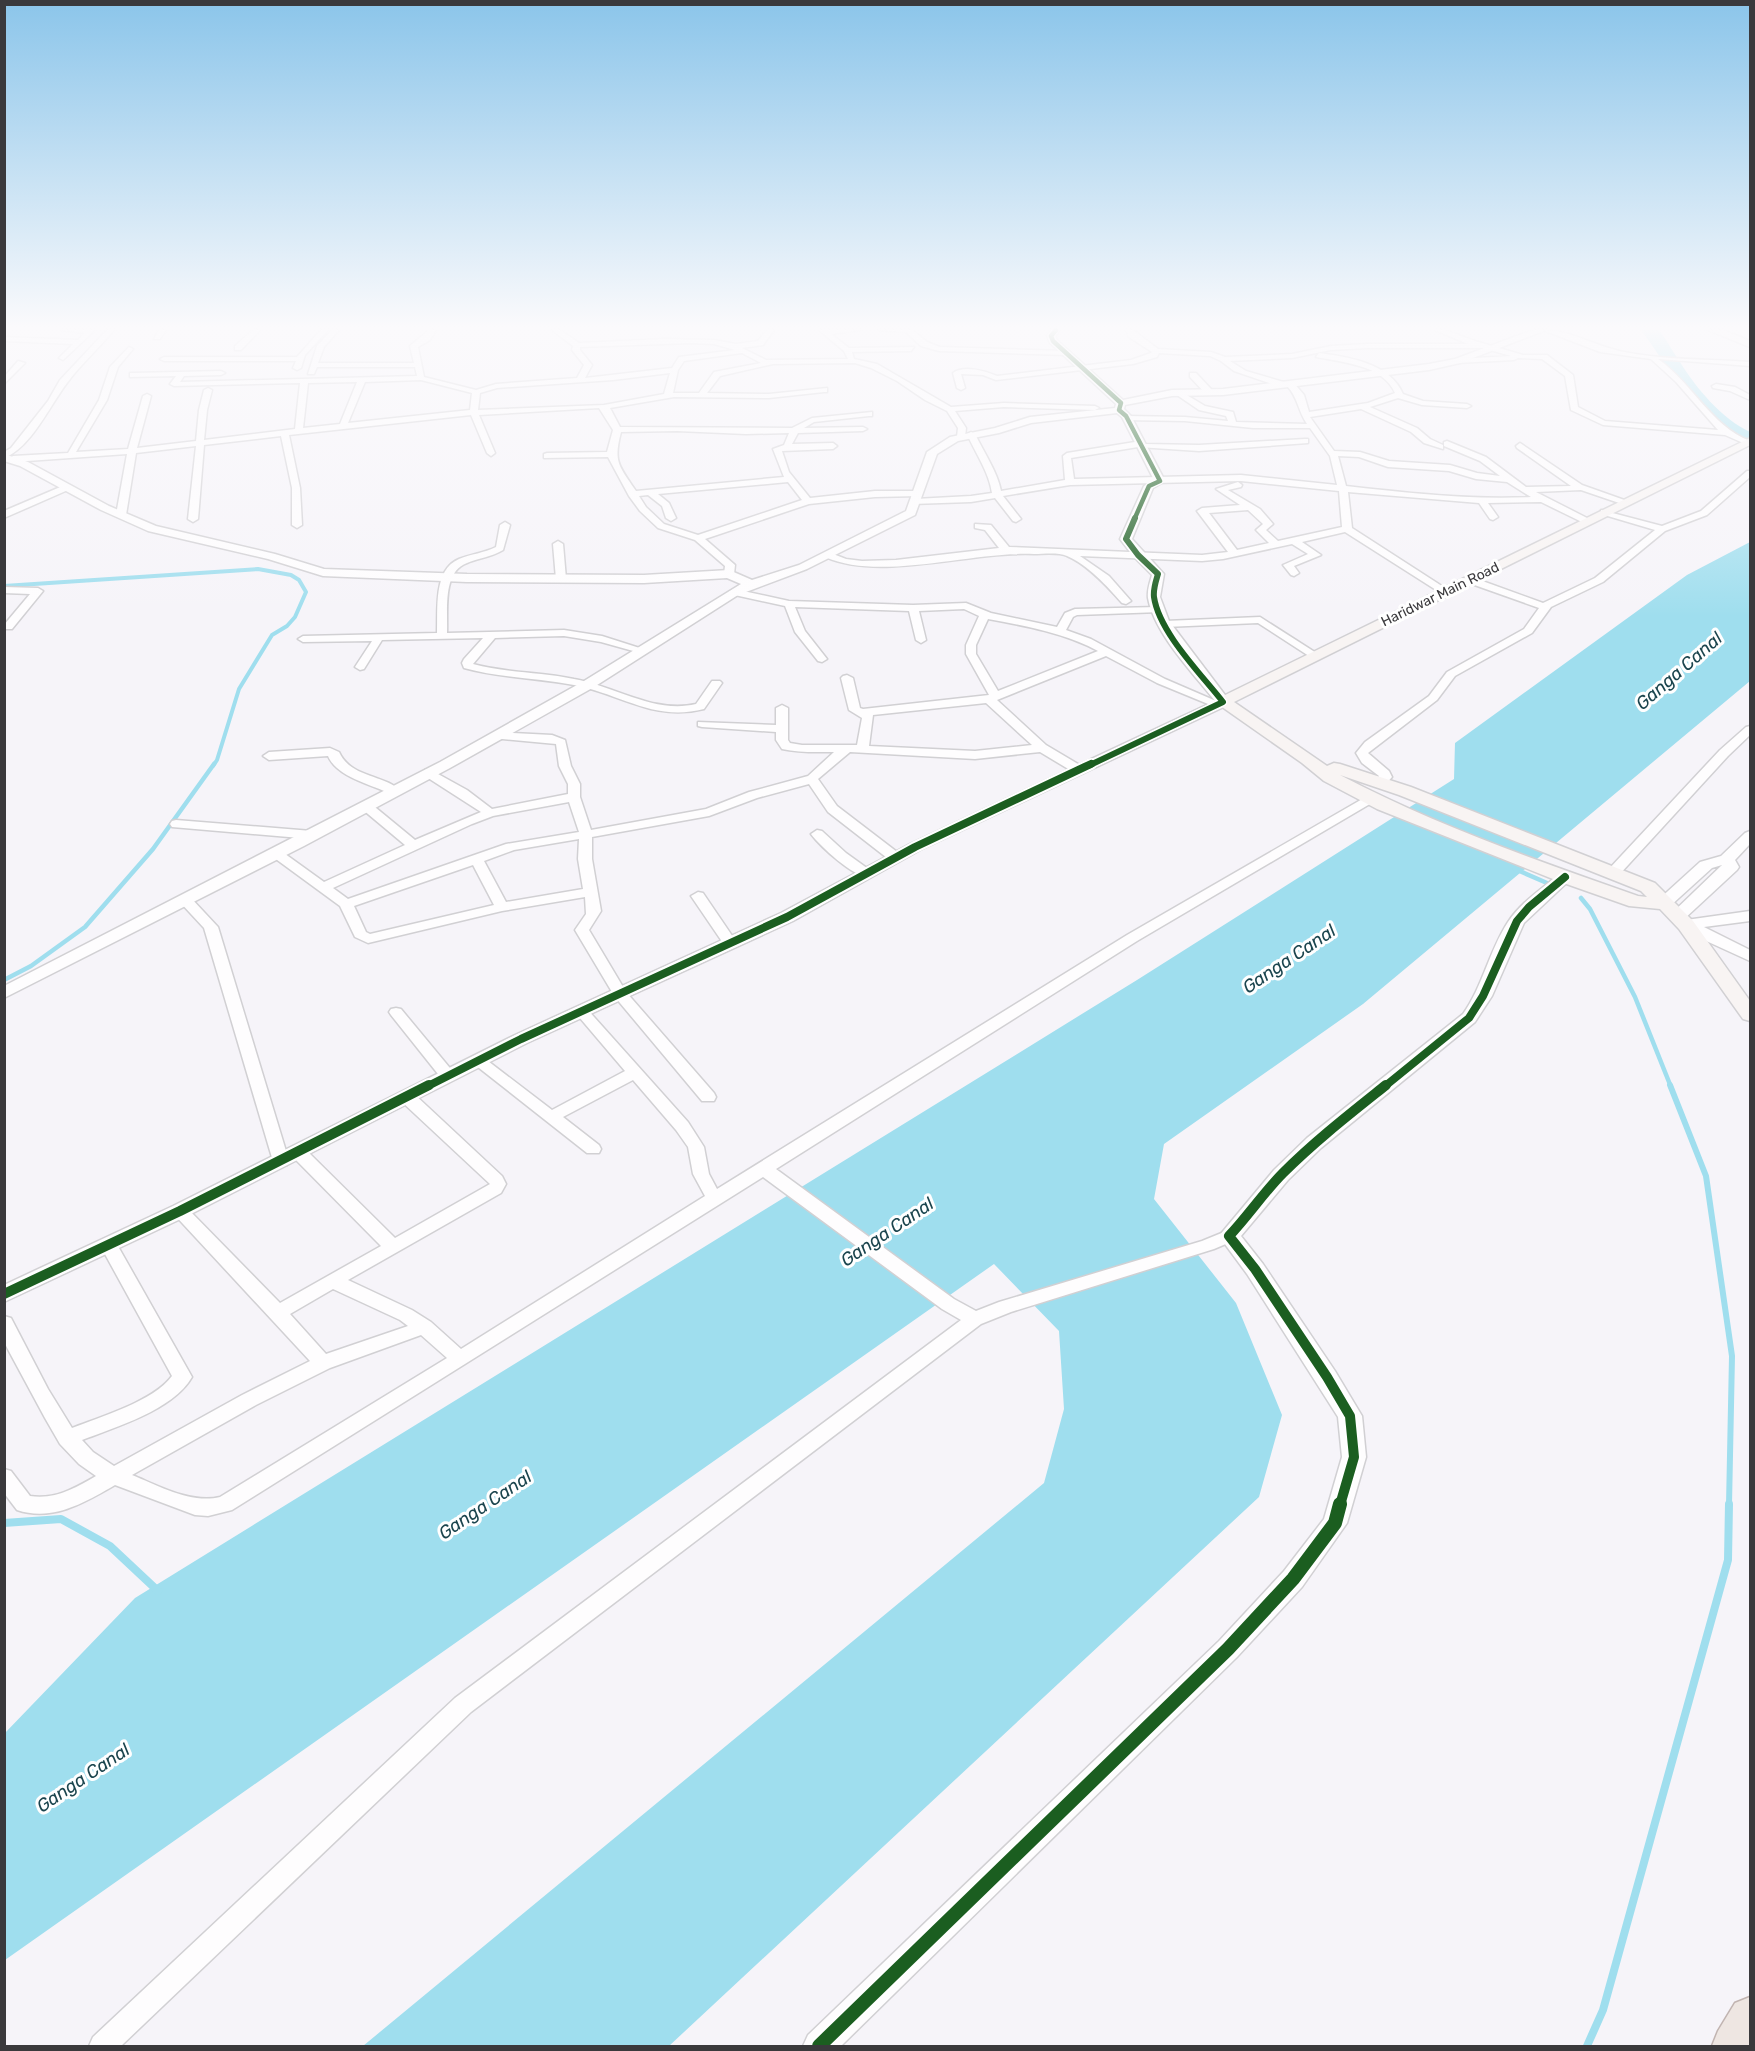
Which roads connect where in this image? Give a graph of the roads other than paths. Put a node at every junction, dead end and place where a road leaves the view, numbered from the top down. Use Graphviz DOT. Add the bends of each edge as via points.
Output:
graph roads {
  1 [pos="32,426"];
  2 [pos="88,426"];
  3 [pos="139,426"];
  4 [pos="203,426"];
  5 [pos="300,426"];
  6 [pos="343,426"];
  7 [pos="479,426"];
  8 [pos="615,426"];
  9 [pos="803,426"];
  10 [pos="961,426"];
  11 [pos="1012,426"];
  12 [pos="1131,426"];
  13 [pos="1248,426"];
  14 [pos="1313,426"];
  15 [pos="1405,426"];
  16 [pos="1641,426"];
  17 [pos="1718,426"];
  18 [pos="863,429"];
  19 [pos="617,430"];
  20 [pos="795,430"];
  21 [pos="299,432"];
  22 [pos="1724,433"];
  23 [pos="285,434"];
  24 [pos="966,436"];
  25 [pos="1461,439"];
  26 [pos="1305,441"];
  27 [pos="1749,442"];
  28 [pos="200,443"];
  29 [pos="1142,445"];
  30 [pos="833,446"];
  31 [pos="1520,446"];
  32 [pos="787,447"];
  33 [pos="132,450"];
  34 [pos="1440,451"];
  35 [pos="491,453"];
  36 [pos="1332,453"];
  37 [pos="611,454"];
  38 [pos="70,456"];
  39 [pos="547,456"];
  40 [pos="7,457"];
  41 [pos="1443,467"];
  42 [pos="1750,473"];
  43 [pos="1188,478"];
  44 [pos="1241,478"];
  45 [pos="791,479"];
  46 [pos="1509,480"];
  47 [pos="1160,481"];
  48 [pos="1070,482"];
  49 [pos="65,488"];
  50 [pos="1582,488"];
  51 [pos="1220,490"];
  52 [pos="1343,490"];
  53 [pos="1523,490"];
  54 [pos="650,492"];
  55 [pos="632,494"];
  56 [pos="997,494"];
  57 [pos="915,498"];
  58 [pos="1542,499"];
  59 [pos="1482,500"];
  60 [pos="808,501"];
  61 [pos="1625,502"];
  62 [pos="1248,506"];
  63 [pos="1604,512"];
  64 [pos="4,515"];
  65 [pos="121,515"];
  66 [pos="1493,517"];
  67 [pos="671,518"];
  68 [pos="193,519"];
  69 [pos="1016,519"];
  70 [pos="1586,521"];
  71 [pos="297,525"];
  72 [pos="505,525"];
  73 [pos="978,526"];
  74 [pos="1347,529"];
  75 [pos="1662,529"];
  76 [pos="698,538"];
  77 [pos="1294,541"];
  78 [pos="558,544"];
  79 [pos="1276,545"];
  80 [pos="1006,550"];
  81 [pos="1069,553"];
  82 [pos="1234,553"];
  83 [pos="828,555"];
  84 [pos="1138,555"];
  85 [pos="1294,573"];
  86 [pos="729,574"];
  87 [pos="448,577"];
  88 [pos="561,579"];
  89 [pos="1470,580"];
  90 [pos="751,584"];
  91 [pos="4,590"];
  92 [pos="734,592"];
  93 [pos="1444,592"];
  94 [pos="1126,601"];
  95 [pos="789,604"];
  96 [pos="1545,607"];
  97 [pos="913,608"];
  98 [pos="1157,610"];
  99 [pos="985,615"];
  100 [pos="1165,624"];
  101 [pos="8,627"];
  102 [pos="1060,631"];
  103 [pos="492,634"];
  104 [pos="442,636"];
  105 [pos="303,639"];
  106 [pos="378,639"];
  107 [pos="921,640"];
  108 [pos="644,651"];
  109 [pos="1108,651"];
  110 [pos="1316,656"];
  111 [pos="822,659"];
  112 [pos="360,667"];
  113 [pos="847,678"];
  114 [pos="716,684"];
  115 [pos="588,685"];
  116 [pos="992,697"];
  117 [pos="1220,703"];
  118 [pos="782,708"];
  119 [pos="862,713"];
  120 [pos="702,724"];
  121 [pos="782,729"];
  122 [pos="1750,729"];
  123 [pos="496,736"];
  124 [pos="847,748"];
  125 [pos="1042,748"];
  126 [pos="862,749"];
  127 [pos="269,756"];
  128 [pos="1308,759"];
  129 [pos="1079,770"];
  130 [pos="429,774"];
  131 [pos="812,779"];
  132 [pos="1380,783"];
  133 [pos="395,791"];
  134 [pos="574,797"];
  135 [pos="1377,802"];
  136 [pos="366,806"];
  137 [pos="490,813"];
  138 [pos="176,824"];
  139 [pos="817,834"];
  140 [pos="312,835"];
  141 [pos="586,835"];
  142 [pos="1750,836"];
  143 [pos="414,846"];
  144 [pos="276,854"];
  145 [pos="896,858"];
  146 [pos="477,860"];
  147 [pos="1613,873"];
  148 [pos="866,874"];
  149 [pos="1559,875"];
  150 [pos="325,887"];
  151 [pos="590,892"];
  152 [pos="698,896"];
  153 [pos="185,900"];
  154 [pos="346,904"];
  155 [pos="502,908"];
  156 [pos="1675,915"];
  157 [pos="1750,916"];
  158 [pos="730,943"];
  159 [pos="1750,956"];
  160 [pos="4,993"];
  161 [pos="620,994"];
  162 [pos="581,1011"];
  163 [pos="396,1012"];
  164 [pos="1750,1015"];
  165 [pos="479,1060"];
  166 [pos="634,1072"];
  167 [pos="448,1076"];
  168 [pos="407,1097"];
  169 [pos="708,1097"];
  170 [pos="551,1117"];
  171 [pos="593,1149"];
  172 [pos="298,1152"];
  173 [pos="281,1161"];
  174 [pos="764,1169"];
  175 [pos="714,1198"];
  176 [pos="180,1211"];
  177 [pos="1219,1240"];
  178 [pos="109,1245"];
  179 [pos="393,1247"];
  180 [pos="333,1281"];
  181 [pos="4,1294"];
  182 [pos="278,1312"];
  183 [pos="975,1319"];
  184 [pos="4,1323"];
  185 [pos="424,1327"];
  186 [pos="460,1359"];
  187 [pos="323,1363"];
  188 [pos="68,1438"];
  189 [pos="117,1476"];
  190 [pos="4,1477"];
  191 [pos="1750,2018"];
  192 [pos="102,2046"];
  193 [pos="819,2046"];
  194 [pos="1733,2046"];
  1 -- 40 [label="street"];
  2 -- 38 [label="street"];
  3 -- 33 [label="street"];
  4 -- 28 [label="street"];
  5 -- 21 [label="street"];
  6 -- 21 [label="street"];
  7 -- 35 [label="street"];
  8 -- 19 [label="street"];
  9 -- 20 [label="street"];
  10 -- 24 [label="street"];
  11 -- 24 [label="street"];
  12 -- 29 [label="street"];
  13 -- 14 [label="street"];
  14 -- 36 [label="street"];
  15 -- 34 [label="street"];
  16 -- 22 [label="street"];
  17 -- 22 [label="street"];
  18 -- 20 [label="street"];
  19 -- 20 [label="street"];
  19 -- 37 [label="street"];
  20 -- 32 [label="street"];
  21 -- 23 [label="street"];
  22 -- 27 [label="street"];
  23 -- 28 [label="street"];
  23 -- 71 [label="street" via="296,488"];
  24 -- 56 [label="street" via="994,476"];
  24 -- 57 [label="street" via="932,452"];
  25 -- 34 [label="street"];
  26 -- 29 [label="street" via="1199,448"];
  27 -- 61 [label="main road, Haridwar Main Road"];
  28 -- 33 [label="street"];
  28 -- 68 [label="street"];
  29 -- 47 [label="street"];
  29 -- 48 [label="street" via="1067,456"];
  30 -- 32 [label="street"];
  31 -- 50 [label="street"];
  32 -- 45 [label="street" via="777,449"];
  33 -- 38 [label="street"];
  33 -- 65 [label="street"];
  34 -- 41 [label="street"];
  34 -- 46 [label="street" via="1483,459"];
  36 -- 41 [label="street" via="1360,455 1388,464"];
  36 -- 52 [label="street"];
  37 -- 39 [label="street"];
  37 -- 55 [label="street"];
  38 -- 40 [label="street"];
  40 -- 49 [label="street"];
  41 -- 46 [label="street"];
  42 -- 75 [label="street" via="1704,513"];
  43 -- 44 [label="street"];
  43 -- 47 [label="street"];
  43 -- 51 [label="street"];
  44 -- 51 [label="street" via="1241,484"];
  44 -- 52 [label="street"];
  45 -- 54 [label="street"];
  45 -- 60 [label="street"];
  46 -- 53 [label="street"];
  47 -- 48 [label="street"];
  47 -- 84 [label="street" via="1149,486 1126,539"];
  48 -- 56 [label="street"];
  49 -- 64 [label="street"];
  49 -- 65 [label="street"];
  50 -- 53 [label="street"];
  50 -- 61 [label="street"];
  51 -- 62 [label="street"];
  52 -- 59 [label="street"];
  52 -- 74 [label="street"];
  53 -- 58 [label="street"];
  54 -- 55 [label="street"];
  54 -- 67 [label="street" via="666,505"];
  55 -- 76 [label="street" via="661,526"];
  56 -- 57 [label="street" via="971,499"];
  56 -- 69 [label="street"];
  57 -- 60 [label="street" via="875,494"];
  57 -- 83 [label="street" via="911,513"];
  58 -- 59 [label="street"];
  58 -- 70 [label="street"];
  59 -- 66 [label="street"];
  60 -- 76 [label="street"];
  61 -- 63 [label="main road, Haridwar Main Road"];
  62 -- 79 [label="street" via="1268,524 1261,530"];
  62 -- 82 [label="street" via="1202,511 1218,527"];
  63 -- 70 [label="main road, Haridwar Main Road"];
  63 -- 75 [label="street"];
  65 -- 87 [label="street" via="162,532 270,556 308,569"];
  70 -- 89 [label="main road, Haridwar Main Road"];
  72 -- 87 [label="street" via="500,548 456,565"];
  73 -- 80 [label="street" via="988,527"];
  74 -- 77 [label="street"];
  74 -- 93 [label="street"];
  75 -- 96 [label="street" via="1599,580"];
  76 -- 86 [label="street" via="730,565"];
  77 -- 79 [label="street"];
  77 -- 85 [label="street" via="1316,555 1288,565"];
  78 -- 88 [label="street"];
  79 -- 82 [label="street"];
  80 -- 81 [label="street"];
  80 -- 83 [label="street" via="876,564 852,564"];
  81 -- 84 [label="street"];
  81 -- 94 [label="street" via="1106,578"];
  82 -- 84 [label="street" via="1202,558"];
  83 -- 90 [label="street"];
  84 -- 98 [label="street" via="1158,574 1154,596"];
  86 -- 88 [label="street"];
  86 -- 90 [label="street"];
  87 -- 88 [label="street"];
  87 -- 104 [label="street" via="443,590"];
  89 -- 93 [label="main road, Haridwar Main Road"];
  89 -- 96 [label="street"];
  90 -- 92 [label="street"];
  91 -- 101 [label="street" via="38,591"];
  92 -- 95 [label="street"];
  92 -- 108 [label="street"];
  93 -- 110 [label="main road, Haridwar Main Road"];
  95 -- 97 [label="street"];
  95 -- 111 [label="street" via="800,632"];
  96 -- 132 [label="street" via="1528,631 1451,674 1433,698 1365,749 1363,756 1385,774"];
  97 -- 99 [label="street" via="956,605 974,608"];
  97 -- 107 [label="street"];
  98 -- 100 [label="street"];
  98 -- 102 [label="street" via="1075,612"];
  99 -- 102 [label="street"];
  99 -- 116 [label="street" via="971,645 971,654"];
  100 -- 110 [label="street" via="1260,620"];
  100 -- 117 [label="street"];
  102 -- 109 [label="street"];
  103 -- 104 [label="street"];
  103 -- 108 [label="street" via="579,634"];
  103 -- 115 [label="street" via="469,659 468,666"];
  104 -- 106 [label="street"];
  105 -- 106 [label="street"];
  106 -- 112 [label="street"];
  108 -- 115 [label="street"];
  109 -- 116 [label="street"];
  109 -- 117 [label="street" via="1161,681"];
  110 -- 117 [label="main road, Haridwar Main Road"];
  113 -- 119 [label="street" via="855,710"];
  114 -- 115 [label="street" via="704,703 690,709 635,703"];
  115 -- 123 [label="street"];
  116 -- 119 [label="street"];
  116 -- 125 [label="street"];
  117 -- 128 [label="main road"];
  117 -- 129 [label="street"];
  118 -- 121 [label="street"];
  119 -- 126 [label="street" via="869,721"];
  120 -- 121 [label="street"];
  121 -- 124 [label="street" via="783,744 791,748"];
  122 -- 147 [label="street"];
  123 -- 130 [label="street"];
  123 -- 134 [label="street" via="561,742 564,761 574,777"];
  124 -- 126 [label="street"];
  124 -- 131 [label="street"];
  125 -- 126 [label="street" via="975,755"];
  125 -- 129 [label="street"];
  127 -- 133 [label="street" via="330,752 346,770"];
  128 -- 132 [label="main road"];
  128 -- 135 [label="main road" via="1330,777"];
  129 -- 145 [label="street"];
  130 -- 133 [label="street"];
  130 -- 137 [label="street"];
  131 -- 141 [label="street" via="709,812"];
  131 -- 145 [label="street" via="832,809"];
  132 -- 147 [label="main road"];
  133 -- 136 [label="street"];
  134 -- 137 [label="street"];
  134 -- 141 [label="street"];
  135 -- 149 [label="main road"];
  135 -- 174 [label="street" via="1132,938"];
  136 -- 140 [label="street"];
  136 -- 143 [label="street"];
  137 -- 143 [label="street"];
  138 -- 140 [label="street"];
  139 -- 148 [label="street"];
  140 -- 144 [label="street"];
  141 -- 146 [label="street" via="524,844"];
  141 -- 151 [label="street"];
  142 -- 156 [label="street" via="1727,859 1731,867"];
  143 -- 150 [label="street"];
  144 -- 150 [label="street"];
  144 -- 153 [label="street"];
  145 -- 148 [label="street"];
  146 -- 154 [label="street"];
  146 -- 155 [label="street"];
  147 -- 156 [label="main road" via="1648,887"];
  148 -- 158 [label="street"];
  149 -- 156 [label="main road"];
  149 -- 177 [label="street" via="1512,930 1488,991 1469,1018 1314,1143 1281,1175 1252,1212"];
  150 -- 154 [label="street"];
  151 -- 155 [label="street"];
  151 -- 161 [label="street" via="593,915 582,930"];
  152 -- 158 [label="street"];
  153 -- 160 [label="street"];
  153 -- 173 [label="street" via="211,927"];
  154 -- 155 [label="street" via="360,934 368,939"];
  156 -- 157 [label="street"];
  156 -- 159 [label="street"];
  156 -- 164 [label="main road"];
  158 -- 161 [label="street"];
  161 -- 162 [label="street"];
  161 -- 169 [label="street"];
  162 -- 165 [label="street"];
  162 -- 166 [label="street"];
  163 -- 167 [label="street"];
  165 -- 167 [label="street"];
  165 -- 170 [label="street"];
  166 -- 170 [label="street"];
  166 -- 175 [label="street" via="696,1147 702,1174"];
  167 -- 168 [label="street"];
  168 -- 172 [label="street"];
  168 -- 179 [label="street" via="498,1184 489,1194"];
  170 -- 171 [label="street"];
  172 -- 173 [label="street"];
  172 -- 179 [label="street"];
  173 -- 176 [label="street"];
  174 -- 175 [label="street"];
  174 -- 183 [label="street" via="948,1304"];
  175 -- 186 [label="street"];
  176 -- 178 [label="street"];
  176 -- 182 [label="street"];
  177 -- 183 [label="street" via="1005,1306"];
  177 -- 193 [label="street" via="1255,1269 1350,1416 1354,1457 1335,1523 1293,1579 1228,1649"];
  178 -- 181 [label="street"];
  178 -- 188 [label="street" via="182,1377 157,1399"];
  179 -- 180 [label="street"];
  180 -- 182 [label="street"];
  180 -- 185 [label="street"];
  182 -- 187 [label="street"];
  183 -- 192 [label="street" via="463,1706"];
  184 -- 188 [label="street"];
  185 -- 186 [label="street"];
  185 -- 187 [label="street"];
  186 -- 189 [label="street" via="225,1504 195,1507"];
  187 -- 189 [label="street" via="249,1400"];
  188 -- 189 [label="street" via="88,1460"];
  189 -- 190 [label="street" via="58,1504 39,1506 24,1504"];
  191 -- 194 [label="highway"];
}
